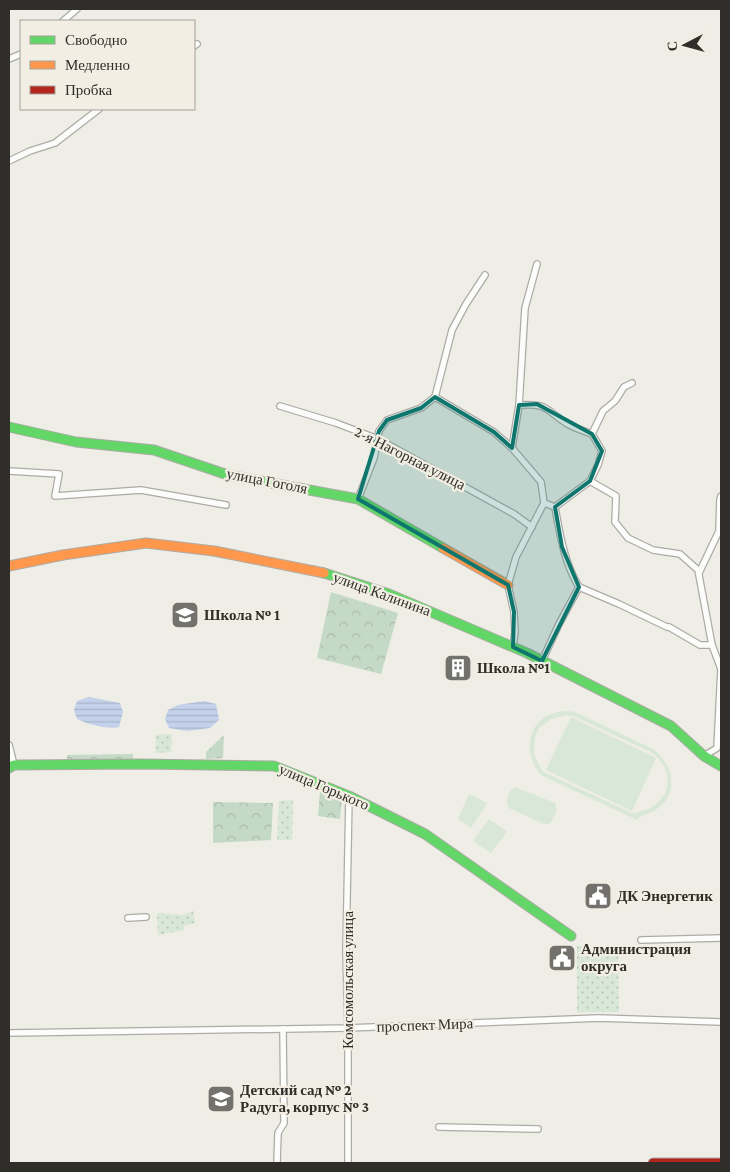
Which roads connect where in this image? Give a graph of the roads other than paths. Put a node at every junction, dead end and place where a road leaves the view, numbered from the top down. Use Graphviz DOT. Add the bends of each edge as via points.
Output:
graph roads {
  1 [pos="77,9"];
  2 [pos="64,20"];
  3 [pos="98,110"];
  4 [pos="9,161"];
  5 [pos="537,264"];
  6 [pos="485,275"];
  7 [pos="632,383"];
  8 [pos="435,397"];
  9 [pos="519,405"];
  10 [pos="280,406"];
  11 [pos="9,427"];
  12 [pos="592,434"];
  13 [pos="378,439"];
  14 [pos="512,448"];
  15 [pos="9,471"];
  16 [pos="590,480"];
  17 [pos="721,496"];
  18 [pos="358,499"];
  19 [pos="544,503"];
  20 [pos="226,505"];
  21 [pos="555,507"];
  22 [pos="532,527"];
  23 [pos="9,566"];
  24 [pos="699,573"];
  25 [pos="508,585"];
  26 [pos="579,587"];
  27 [pos="712,645"];
  28 [pos="513,647"];
  29 [pos="542,661"];
  30 [pos="9,744"];
  31 [pos="704,756"];
  32 [pos="721,766"];
  33 [pos="11,767"];
  34 [pos="349,796"];
  35 [pos="146,917"];
  36 [pos="128,918"];
  37 [pos="571,936"];
  38 [pos="721,938"];
  39 [pos="641,940"];
  40 [pos="721,1022"];
  41 [pos="348,1028"];
  42 [pos="283,1029"];
  43 [pos="9,1033"];
  44 [pos="439,1127"];
  45 [pos="538,1129"];
  46 [pos="277,1163"];
  47 [pos="348,1163"];
  48 [pos="653,1163"];
  49 [pos="721,1163"];
  1 -- 2 [label="street"];
  3 -- 4 [label="street" via="55,143"];
  5 -- 9 [label="street" via="525,308"];
  6 -- 8 [label="street" via="452,330"];
  7 -- 12 [label="street" via="624,387 603,411"];
  8 -- 13 [label="street" via="421,408 387,420 379,431"];
  8 -- 14 [label="street" via="494,432"];
  9 -- 12 [label="street" via="537,404"];
  9 -- 14 [label="street"];
  10 -- 13 [label="street, 2-я Нагорная улица"];
  11 -- 18 [label="street, улица Гоголя" via="76,442 154,450 228,474"];
  12 -- 16 [label="street" via="602,451"];
  13 -- 18 [label="street"];
  13 -- 22 [label="street, 2-я Нагорная улица"];
  14 -- 19 [label="street" via="540,482"];
  15 -- 20 [label="street" via="59,474 55,496 141,490"];
  16 -- 21 [label="street"];
  16 -- 24 [label="street" via="616,496 614,522 628,538 653,550 680,554"];
  17 -- 24 [label="street" via="719,531"];
  18 -- 25 [label="street, улица Гоголя"];
  19 -- 21 [label="street"];
  19 -- 22 [label="street"];
  21 -- 26 [label="street" via="562,547"];
  22 -- 25 [label="street" via="516,557"];
  23 -- 28 [label="street, улица Калинина" via="146,543 214,551 318,571 389,594"];
  24 -- 27 [label="street"];
  25 -- 28 [label="street" via="514,612"];
  26 -- 27 [label="street" via="633,610 700,645"];
  26 -- 29 [label="street"];
  27 -- 31 [label="street" via="721,669 719,729 717,748"];
  28 -- 29 [label="street, улица Калинина"];
  29 -- 31 [label="street, улица Калинина" via="671,726"];
  30 -- 33 [label="street"];
  31 -- 32 [label="street, улица Калинина"];
  33 -- 34 [label="street, улица Горького" via="274,766"];
  34 -- 37 [label="street, улица Горького" via="425,834"];
  34 -- 41 [label="street, Комсомольская улица"];
  35 -- 36 [label="street"];
  38 -- 39 [label="street"];
  40 -- 41 [label="street, проспект Мира" via="599,1018"];
  41 -- 42 [label="street, проспект Мира"];
  41 -- 47 [label="street, Комсомольская улица"];
  42 -- 43 [label="street, проспект Мира"];
  42 -- 46 [label="street" via="284,1123 278,1133"];
  44 -- 45 [label="street"];
  48 -- 49 [label="street"];
}
